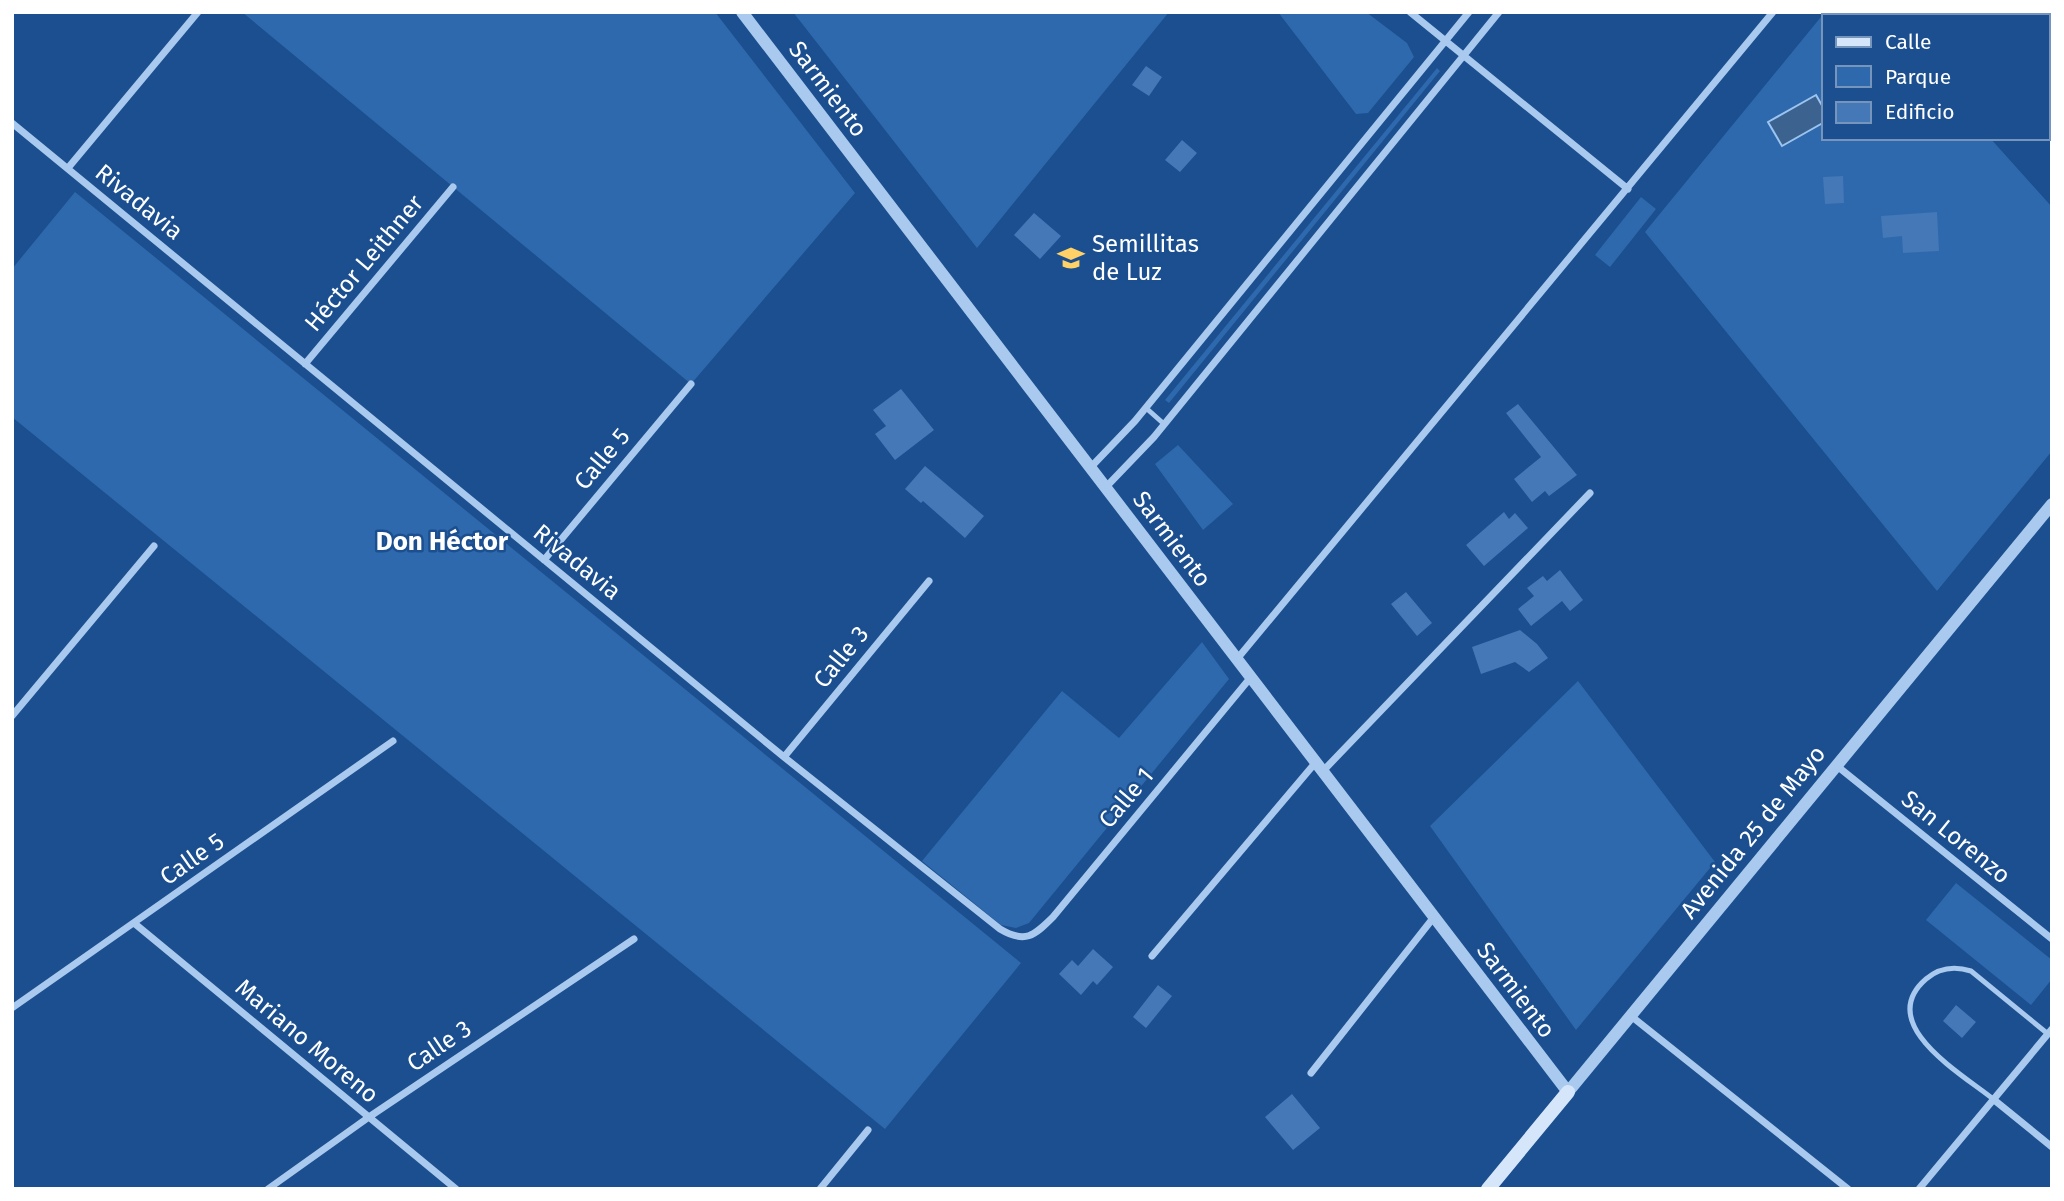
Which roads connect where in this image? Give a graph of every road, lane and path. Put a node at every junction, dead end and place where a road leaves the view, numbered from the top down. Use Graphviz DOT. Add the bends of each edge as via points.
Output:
graph roads {
  1 [pos="198,12"];
  2 [pos="743,12"];
  3 [pos="1410,12"];
  4 [pos="1469,12"];
  5 [pos="1499,12"];
  6 [pos="1773,12"];
  7 [pos="1446,41"];
  8 [pos="1464,55"];
  9 [pos="12,123"];
  10 [pos="68,168"];
  11 [pos="453,187"];
  12 [pos="1628,189"];
  13 [pos="305,364"];
  14 [pos="691,384"];
  15 [pos="1146,408"];
  16 [pos="1164,424"];
  17 [pos="1091,467"];
  18 [pos="1106,487"];
  19 [pos="1590,493"];
  20 [pos="2052,504"];
  21 [pos="2047,519"];
  22 [pos="154,546"];
  23 [pos="544,560"];
  24 [pos="929,581"];
  25 [pos="1237,659"];
  26 [pos="1251,677"];
  27 [pos="12,716"];
  28 [pos="393,741"];
  29 [pos="784,757"];
  30 [pos="1319,766"];
  31 [pos="1837,766"];
  32 [pos="1434,917"];
  33 [pos="134,923"];
  34 [pos="1027,938"];
  35 [pos="634,939"];
  36 [pos="2052,939"];
  37 [pos="1152,956"];
  38 [pos="12,1008"];
  39 [pos="1631,1016"];
  40 [pos="2050,1031"];
  41 [pos="1311,1073"];
  42 [pos="1568,1092"];
  43 [pos="1993,1099"];
  44 [pos="369,1117"];
  45 [pos="868,1130"];
  46 [pos="2052,1147"];
  47 [pos="268,1189"];
  48 [pos="456,1189"];
  49 [pos="820,1189"];
  50 [pos="1488,1189"];
  51 [pos="1848,1189"];
  52 [pos="1919,1189"];
  1 -- 10 [label="street"];
  2 -- 17 [label="street, Sarmiento"];
  3 -- 7 [label="street"];
  4 -- 7 [label="street"];
  5 -- 8 [label="street"];
  6 -- 12 [label="street"];
  7 -- 8 [label="street"];
  7 -- 15 [label="street"];
  8 -- 12 [label="street"];
  8 -- 16 [label="street"];
  9 -- 10 [label="street, Rivadavia"];
  10 -- 13 [label="street, Rivadavia"];
  11 -- 13 [label="street, Héctor Leithner"];
  12 -- 25 [label="street"];
  13 -- 23 [label="street, Rivadavia"];
  14 -- 23 [label="street, Calle 5"];
  15 -- 16 [label="lane"];
  15 -- 17 [label="street"];
  16 -- 18 [label="street"];
  17 -- 18 [label="street, Sarmiento"];
  18 -- 25 [label="street, Sarmiento"];
  19 -- 30 [label="street"];
  20 -- 21 [label="street, Avenida 25 de Mayo"];
  21 -- 31 [label="street, Avenida 25 de Mayo"];
  22 -- 27 [label="street"];
  23 -- 29 [label="street, Rivadavia"];
  24 -- 29 [label="street, Calle 3"];
  25 -- 26 [label="street, Sarmiento"];
  26 -- 30 [label="street, Sarmiento"];
  26 -- 34 [label="street, Calle 1" via="1053,917"];
  28 -- 33 [label="street, Calle 5"];
  29 -- 34 [label="street, Rivadavia" via="1000,929"];
  30 -- 32 [label="street, Sarmiento"];
  30 -- 37 [label="street"];
  31 -- 36 [label="street, San Lorenzo"];
  31 -- 39 [label="street, Avenida 25 de Mayo"];
  32 -- 41 [label="street"];
  32 -- 42 [label="street, Sarmiento"];
  33 -- 38 [label="street, Calle 5"];
  33 -- 44 [label="street, Mariano Moreno"];
  35 -- 44 [label="street, Calle 3"];
  39 -- 42 [label="street, Avenida 25 de Mayo"];
  39 -- 51 [label="street"];
  40 -- 43 [label="street"];
  40 -- 43 [label="lane" via="1971,971 1957,967 1926,979 1908,1011 1913,1029"];
  42 -- 50 [label="main road, Avenida 25 de Mayo"];
  43 -- 46 [label="street"];
  43 -- 52 [label="street"];
  44 -- 47 [label="street, Calle 3"];
  44 -- 48 [label="street, Mariano Moreno"];
  45 -- 49 [label="street"];
}
